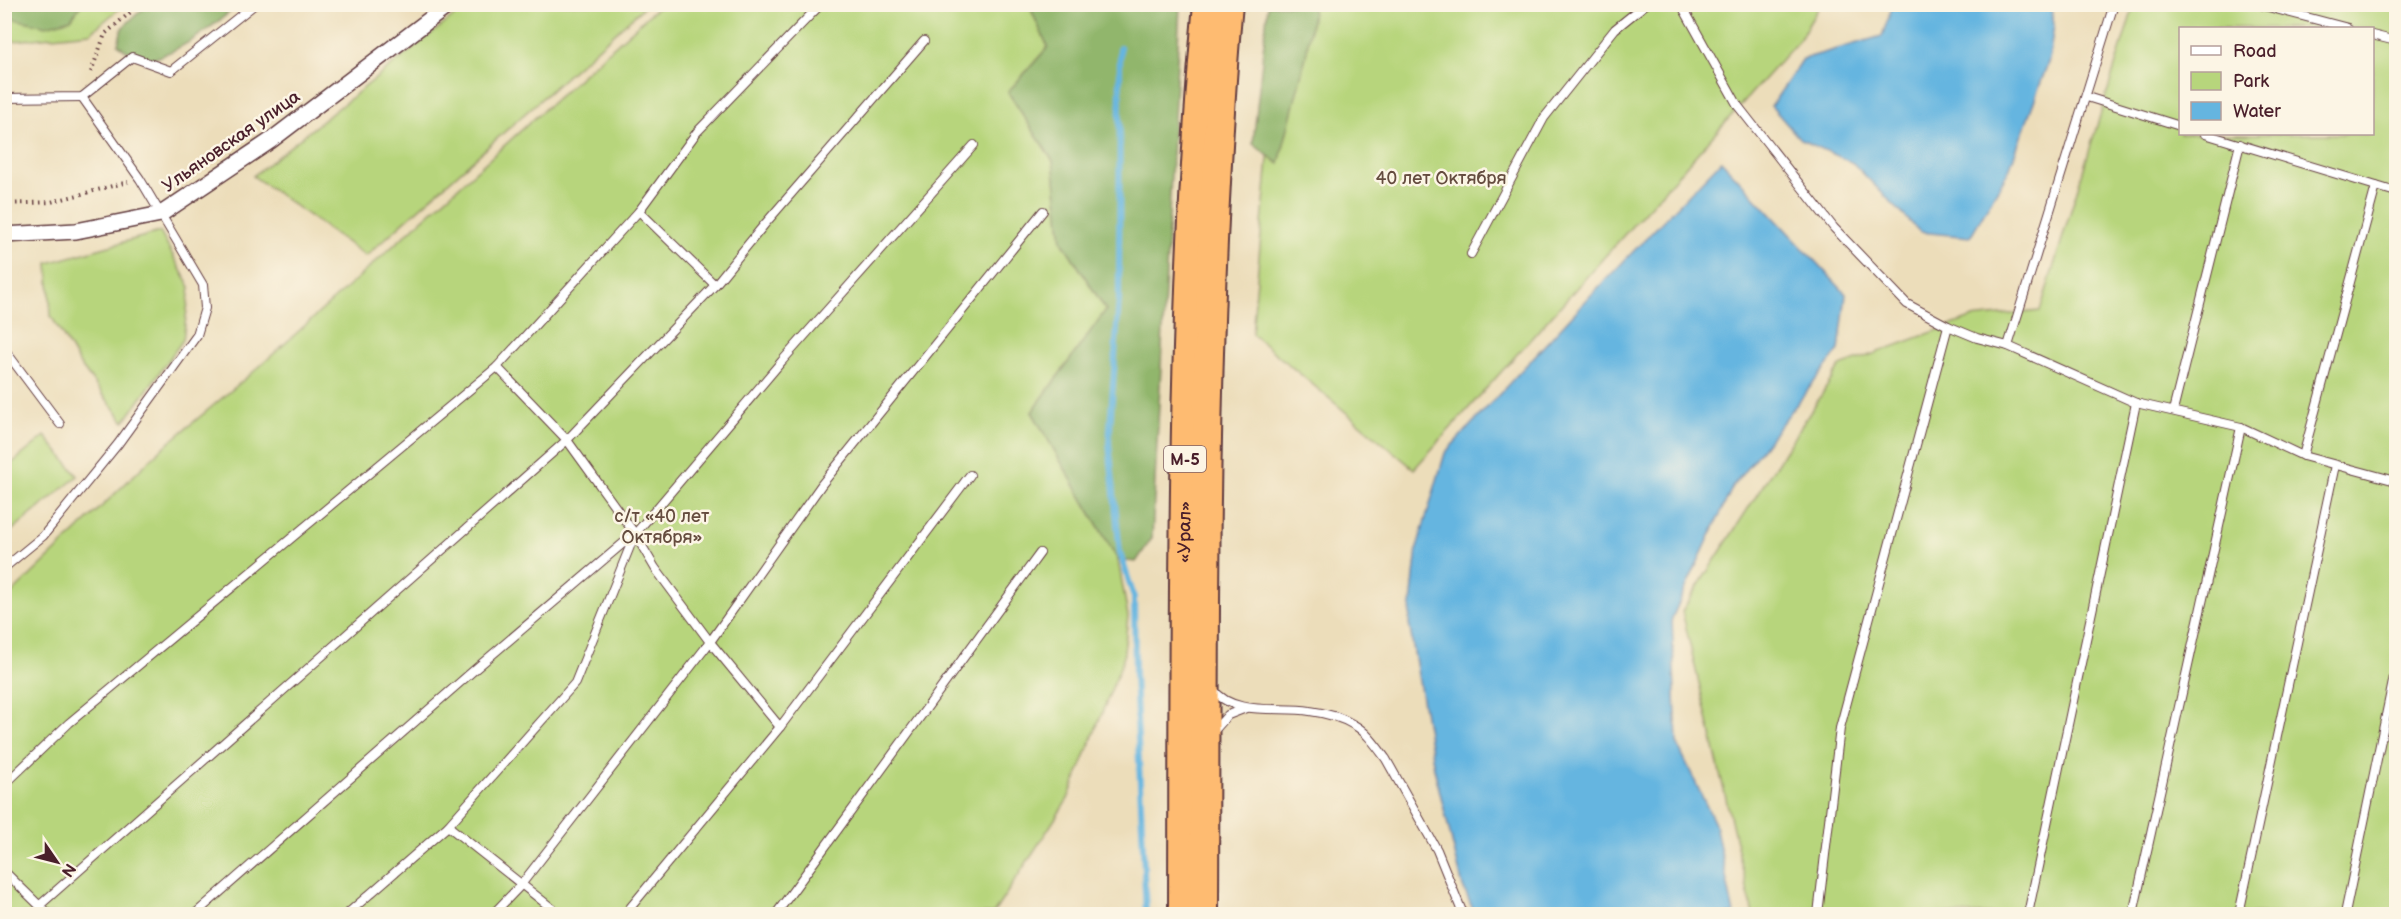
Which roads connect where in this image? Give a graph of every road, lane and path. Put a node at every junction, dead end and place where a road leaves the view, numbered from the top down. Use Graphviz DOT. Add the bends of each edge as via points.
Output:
graph roads {
  1 [pos="140,4"];
  2 [pos="255,4"];
  3 [pos="450,4"];
  4 [pos="821,4"];
  5 [pos="1208,4"];
  6 [pos="1228,4"];
  7 [pos="1646,4"];
  8 [pos="1681,4"];
  9 [pos="2115,4"];
  10 [pos="2257,4"];
  11 [pos="2344,27"];
  12 [pos="2374,35"];
  13 [pos="924,41"];
  14 [pos="2397,41"];
  15 [pos="82,97"];
  16 [pos="2087,97"];
  17 [pos="4,98"];
  18 [pos="2179,125"];
  19 [pos="2208,135"];
  20 [pos="2240,144"];
  21 [pos="974,145"];
  22 [pos="140,179"];
  23 [pos="2376,186"];
  24 [pos="2397,192"];
  25 [pos="4,204"];
  26 [pos="639,211"];
  27 [pos="1043,211"];
  28 [pos="161,214"];
  29 [pos="4,235"];
  30 [pos="1471,254"];
  31 [pos="715,285"];
  32 [pos="1948,326"];
  33 [pos="2008,346"];
  34 [pos="4,349"];
  35 [pos="497,367"];
  36 [pos="2136,403"];
  37 [pos="2173,411"];
  38 [pos="60,424"];
  39 [pos="2241,427"];
  40 [pos="567,440"];
  41 [pos="2303,456"];
  42 [pos="2335,465"];
  43 [pos="970,475"];
  44 [pos="2397,481"];
  45 [pos="635,534"];
  46 [pos="1040,553"];
  47 [pos="4,568"];
  48 [pos="710,642"];
  49 [pos="1205,667"];
  50 [pos="2397,667"];
  51 [pos="1250,707"];
  52 [pos="780,727"];
  53 [pos="1205,755"];
  54 [pos="4,785"];
  55 [pos="448,826"];
  56 [pos="4,871"];
  57 [pos="520,886"];
  58 [pos="39,905"];
  59 [pos="48,915"];
  60 [pos="195,915"];
  61 [pos="347,915"];
  62 [pos="493,915"];
  63 [pos="559,915"];
  64 [pos="625,915"];
  65 [pos="776,915"];
  66 [pos="1183,915"];
  67 [pos="1204,915"];
  68 [pos="1463,915"];
  69 [pos="1818,915"];
  70 [pos="2028,915"];
  71 [pos="2133,915"];
  72 [pos="2239,915"];
  73 [pos="2345,915"];
  1 -- 15 [label="path" via="105,34"];
  2 -- 15 [label="lane" via="171,71 132,57"];
  3 -- 28 [label="street, Ульяновская улица" via="270,141"];
  4 -- 26 [label="lane" via="697,132"];
  5 -- 66 [label="highway, «Урал» / М-5" via="1188,315"];
  6 -- 49 [label="highway, «Урал» / М-5" via="1210,314"];
  7 -- 30 [label="lane" via="1615,28 1544,118"];
  8 -- 32 [label="lane" via="1738,106 1834,228 1907,303"];
  9 -- 16 [label="lane"];
  10 -- 11 [label="lane"];
  12 -- 14 [label="lane"];
  13 -- 31 [label="lane"];
  15 -- 17 [label="lane"];
  15 -- 22 [label="lane"];
  16 -- 18 [label="lane"];
  16 -- 33 [label="lane"];
  19 -- 20 [label="lane"];
  20 -- 23 [label="lane"];
  20 -- 37 [label="lane"];
  21 -- 45 [label="lane"];
  22 -- 25 [label="path" via="51,202"];
  22 -- 28 [label="lane"];
  23 -- 24 [label="lane"];
  23 -- 41 [label="lane"];
  26 -- 31 [label="lane"];
  26 -- 35 [label="lane"];
  27 -- 48 [label="lane" via="822,484"];
  28 -- 29 [label="street, Ульяновская улица" via="76,231"];
  28 -- 47 [label="lane" via="202,285 204,308 197,335 118,444 43,536"];
  31 -- 40 [label="lane"];
  32 -- 33 [label="lane"];
  32 -- 69 [label="lane" via="1840,728"];
  33 -- 36 [label="lane"];
  34 -- 38 [label="lane"];
  35 -- 40 [label="lane"];
  35 -- 54 [label="lane" via="69,723"];
  36 -- 37 [label="lane"];
  36 -- 70 [label="lane"];
  37 -- 39 [label="lane"];
  39 -- 41 [label="lane"];
  39 -- 71 [label="lane"];
  40 -- 45 [label="lane"];
  40 -- 58 [label="lane"];
  41 -- 42 [label="lane"];
  42 -- 44 [label="lane"];
  42 -- 72 [label="lane"];
  43 -- 52 [label="lane"];
  45 -- 48 [label="lane" via="654,568"];
  45 -- 55 [label="lane" via="575,683"];
  45 -- 60 [label="lane" via="473,670"];
  46 -- 65 [label="lane"];
  48 -- 52 [label="lane"];
  48 -- 57 [label="lane"];
  49 -- 51 [label="lane" via="1221,697"];
  49 -- 53 [label="highway, «Урал» / М-5"];
  50 -- 73 [label="lane"];
  51 -- 53 [label="lane" via="1222,720 1209,738"];
  51 -- 68 [label="lane" via="1310,711 1357,726 1376,745 1437,850"];
  52 -- 64 [label="lane"];
  53 -- 67 [label="highway, «Урал» / М-5"];
  55 -- 57 [label="lane"];
  55 -- 61 [label="lane"];
  56 -- 58 [label="lane"];
  57 -- 62 [label="lane"];
  57 -- 63 [label="lane"];
  58 -- 59 [label="lane"];
}
